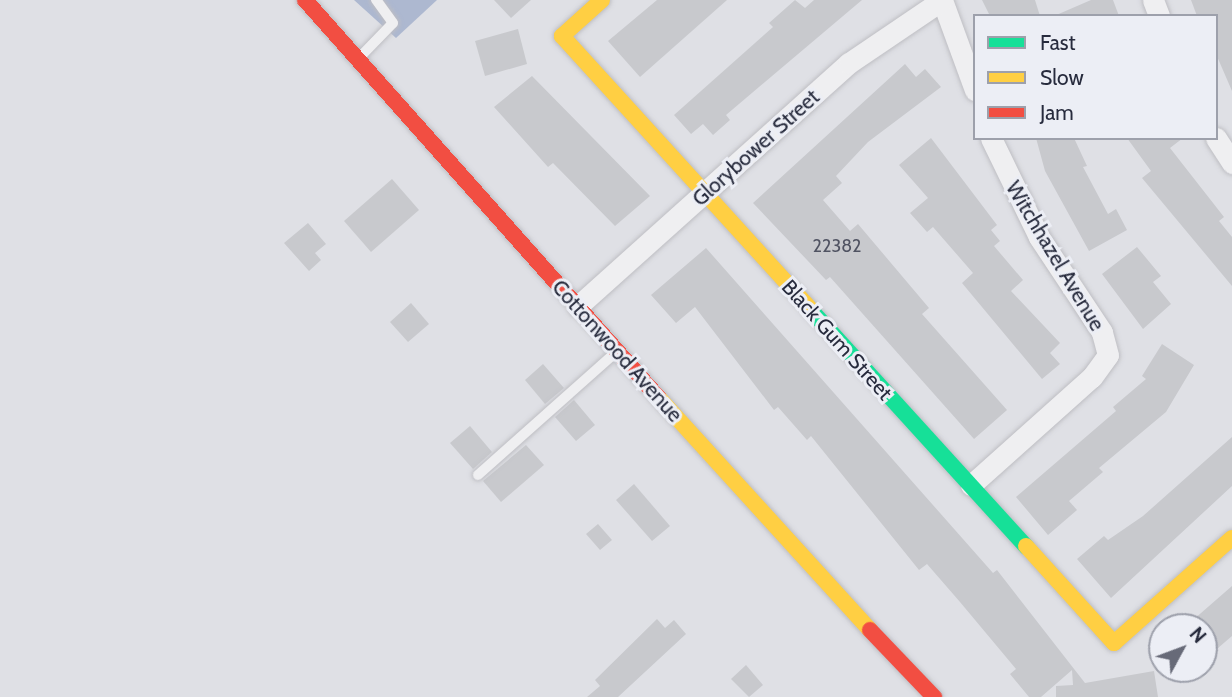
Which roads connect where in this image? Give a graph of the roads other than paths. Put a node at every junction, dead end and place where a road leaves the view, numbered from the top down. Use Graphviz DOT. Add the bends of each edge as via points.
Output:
graph roads {
  1 [pos="305,0"];
  2 [pos="376,0"];
  3 [pos="602,0"];
  4 [pos="942,0"];
  5 [pos="358,59"];
  6 [pos="973,85"];
  7 [pos="992,140"];
  8 [pos="1217,140"];
  9 [pos="1232,163"];
  10 [pos="704,194"];
  11 [pos="578,306"];
  12 [pos="618,351"];
  13 [pos="478,475"];
  14 [pos="971,485"];
  15 [pos="1232,538"];
  16 [pos="934,697"];
  1 -- 5 [label="street, Cottonwood Avenue"];
  2 -- 5 [label="lane" via="393,23"];
  3 -- 10 [label="street, Black Gum Street" via="562,36"];
  4 -- 6 [label="street"];
  4 -- 10 [label="street, Glorybower Street" via="872,44"];
  5 -- 11 [label="street, Cottonwood Avenue"];
  7 -- 14 [label="street, Witchhazel Avenue" via="1039,237 1102,332 1108,355 1092,377"];
  8 -- 9 [label="street"];
  10 -- 11 [label="street, Glorybower Street"];
  10 -- 14 [label="street, Black Gum Street"];
  11 -- 12 [label="street, Cottonwood Avenue"];
  12 -- 13 [label="lane"];
  12 -- 16 [label="street, Cottonwood Avenue" via="806,564"];
  14 -- 15 [label="street, Black Gum Street" via="1114,643"];
}
